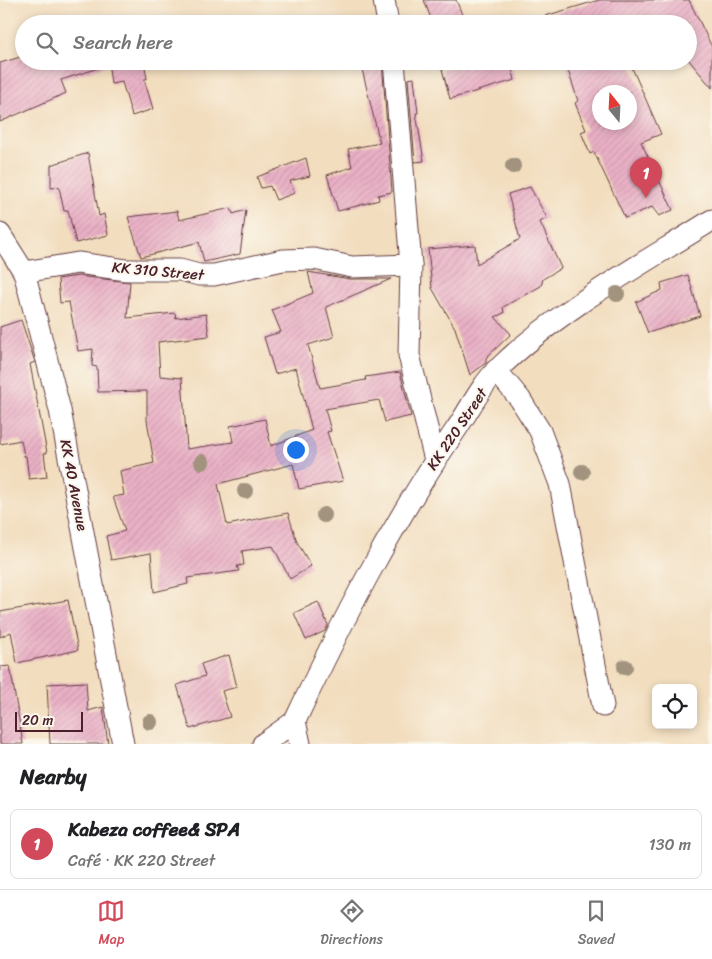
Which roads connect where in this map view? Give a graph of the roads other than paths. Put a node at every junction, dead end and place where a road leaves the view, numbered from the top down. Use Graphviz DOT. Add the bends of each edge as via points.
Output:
graph roads {
  1 [pos="384,0"];
  2 [pos="386,15"];
  3 [pos="395,70"];
  4 [pos="712,220"];
  5 [pos="0,234"];
  6 [pos="411,265"];
  7 [pos="24,272"];
  8 [pos="496,370"];
  9 [pos="435,460"];
  10 [pos="603,706"];
  11 [pos="294,721"];
  12 [pos="123,744"];
  13 [pos="263,744"];
  14 [pos="300,744"];
  1 -- 2 [label="street"];
  3 -- 6 [label="street"];
  4 -- 8 [label="street, KK 220 Street" via="593,295 525,344"];
  5 -- 7 [label="street, KK 40 Avenue"];
  6 -- 7 [label="street, KK 310 Street" via="352,267 314,259 283,260 214,276 180,270 126,270 78,264"];
  6 -- 9 [label="street" via="409,355"];
  7 -- 12 [label="street, KK 40 Avenue" via="60,410"];
  8 -- 9 [label="street, KK 220 Street"];
  8 -- 10 [label="street" via="540,431 560,484"];
  9 -- 11 [label="street, KK 220 Street" via="347,612"];
  11 -- 13 [label="street"];
  11 -- 14 [label="street"];
}
